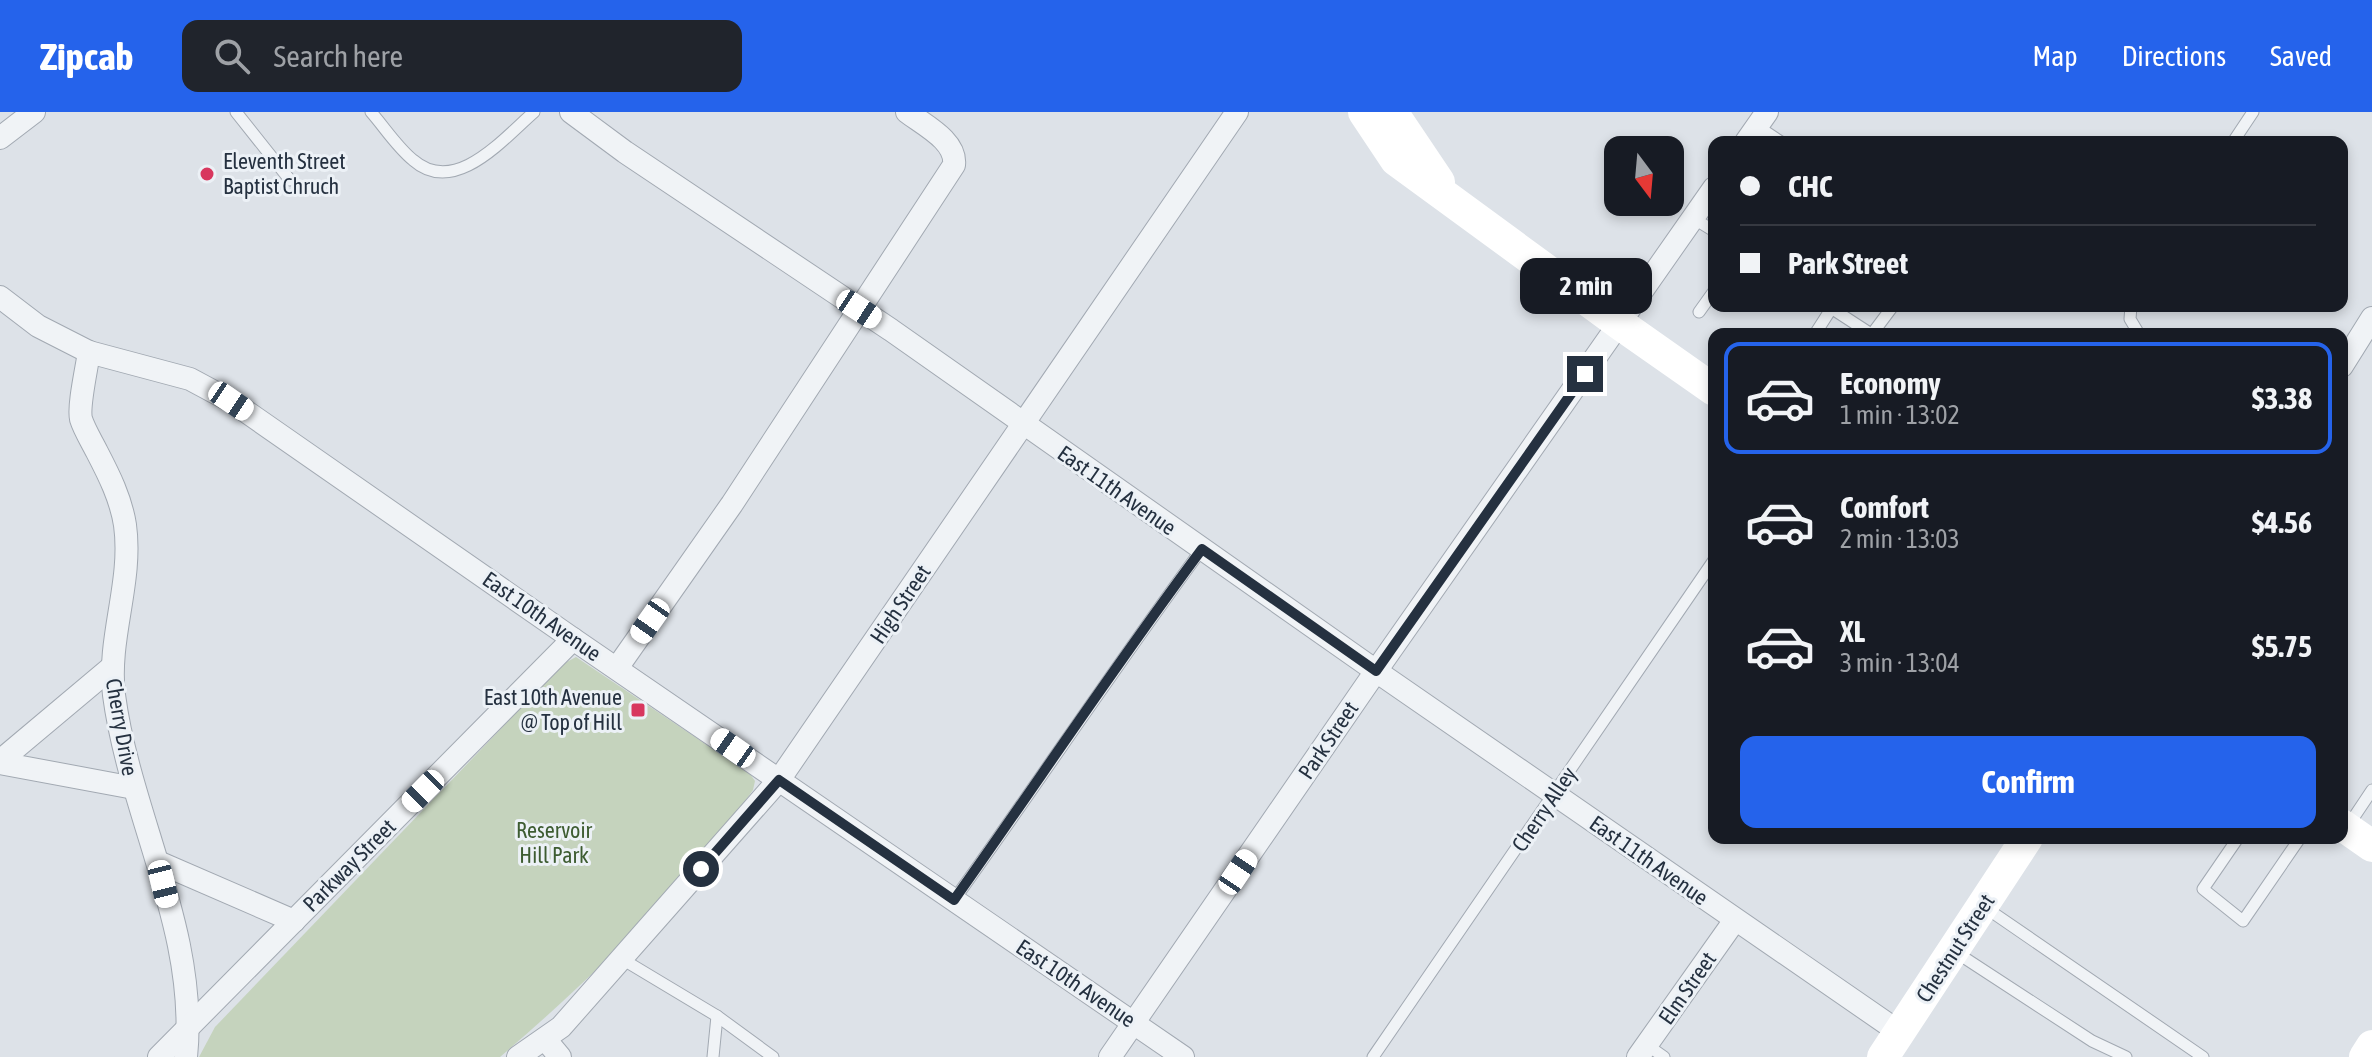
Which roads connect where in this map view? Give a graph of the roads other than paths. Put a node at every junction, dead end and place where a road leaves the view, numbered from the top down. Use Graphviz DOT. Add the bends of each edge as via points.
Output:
graph roads {
  1 [pos="34,112"];
  2 [pos="236,112"];
  3 [pos="371,112"];
  4 [pos="534,112"];
  5 [pos="571,112"];
  6 [pos="907,112"];
  7 [pos="1237,112"];
  8 [pos="1364,112"];
  9 [pos="1392,112"];
  10 [pos="2253,112"];
  11 [pos="2237,136"];
  12 [pos="0,138"];
  13 [pos="290,180"];
  14 [pos="1708,197"];
  15 [pos="1450,198"];
  16 [pos="1693,218"];
  17 [pos="1708,227"];
  18 [pos="1708,299"];
  19 [pos="4,308"];
  20 [pos="859,309"];
  21 [pos="1699,312"];
  22 [pos="1839,312"];
  23 [pos="2372,318"];
  24 [pos="1620,324"];
  25 [pos="1863,328"];
  26 [pos="89,352"];
  27 [pos="2348,356"];
  28 [pos="1708,386"];
  29 [pos="1023,424"];
  30 [pos="1202,549"];
  31 [pos="1708,569"];
  32 [pos="573,639"];
  33 [pos="112,667"];
  34 [pos="617,668"];
  35 [pos="1376,671"];
  36 [pos="0,762"];
  37 [pos="779,780"];
  38 [pos="134,788"];
  39 [pos="2372,790"];
  40 [pos="1554,794"];
  41 [pos="2354,833"];
  42 [pos="2023,844"];
  43 [pos="2234,844"];
  44 [pos="2296,844"];
  45 [pos="158,862"];
  46 [pos="954,900"];
  47 [pos="1983,905"];
  48 [pos="1735,920"];
  49 [pos="294,921"];
  50 [pos="1953,950"];
  51 [pos="622,959"];
  52 [pos="717,1016"];
  53 [pos="1134,1023"];
  54 [pos="189,1026"];
  55 [pos="545,1039"];
  56 [pos="1891,1044"];
  57 [pos="2372,1046"];
  58 [pos="2106,1052"];
  59 [pos="1650,1053"];
  60 [pos="159,1057"];
  61 [pos="186,1057"];
  62 [pos="518,1057"];
  63 [pos="560,1057"];
  64 [pos="713,1057"];
  65 [pos="773,1057"];
  66 [pos="1110,1057"];
  67 [pos="1183,1057"];
  68 [pos="1373,1057"];
  69 [pos="2126,1057"];
  70 [pos="2203,1057"];
  71 [pos="2365,1057"];
  1 -- 12 [label="street"];
  2 -- 13 [label="lane"];
  3 -- 4 [label="lane" via="412,160 442,173 456,172 485,155"];
  5 -- 20 [label="street, East 11th Avenue"];
  6 -- 20 [label="street" via="950,147 954,165"];
  7 -- 29 [label="street, High Street"];
  8 -- 15 [label="street" via="1396,160"];
  9 -- 15 [label="street"];
  10 -- 11 [label="lane"];
  14 -- 16 [label="street, Park Street"];
  15 -- 24 [label="street"];
  16 -- 17 [label="lane"];
  16 -- 24 [label="street, Park Street"];
  18 -- 21 [label="lane"];
  19 -- 26 [label="street, East 10th Avenue"];
  20 -- 29 [label="street, East 11th Avenue"];
  20 -- 34 [label="street"];
  22 -- 25 [label="lane"];
  23 -- 27 [label="street"];
  24 -- 28 [label="street"];
  24 -- 35 [label="street, Park Street"];
  26 -- 32 [label="street, East 10th Avenue" via="190,379 231,401"];
  26 -- 33 [label="street, Cherry Drive" via="80,417 108,473 125,526 125,577"];
  29 -- 30 [label="street, East 11th Avenue"];
  29 -- 37 [label="street, High Street"];
  30 -- 35 [label="street, East 11th Avenue"];
  30 -- 46 [label="lane"];
  31 -- 40 [label="lane, Cherry Alley"];
  32 -- 34 [label="street, East 10th Avenue"];
  32 -- 49 [label="street, Parkway Street"];
  33 -- 36 [label="street"];
  33 -- 38 [label="street, Cherry Drive"];
  34 -- 37 [label="street, East 10th Avenue"];
  35 -- 40 [label="street, East 11th Avenue"];
  35 -- 53 [label="street, Park Street"];
  36 -- 38 [label="street"];
  37 -- 46 [label="street, East 10th Avenue"];
  37 -- 51 [label="street, High Street"];
  38 -- 45 [label="street, Cherry Drive"];
  39 -- 41 [label="lane"];
  40 -- 48 [label="street, East 11th Avenue"];
  40 -- 68 [label="lane, Cherry Alley"];
  42 -- 47 [label="street, Chestnut Street"];
  43 -- 44 [label="lane" via="2203,889 2243,921"];
  45 -- 49 [label="street"];
  45 -- 54 [label="street, Cherry Drive"];
  46 -- 53 [label="street, East 10th Avenue"];
  47 -- 50 [label="street, Chestnut Street"];
  47 -- 70 [label="lane"];
  48 -- 56 [label="street, East 11th Avenue"];
  48 -- 59 [label="street, Elm Street"];
  49 -- 54 [label="street, Parkway Street"];
  50 -- 56 [label="street, Chestnut Street"];
  50 -- 58 [label="lane"];
  51 -- 52 [label="lane"];
  51 -- 55 [label="street, High Street"];
  52 -- 64 [label="lane"];
  52 -- 65 [label="lane"];
  53 -- 66 [label="street, Park Street"];
  53 -- 67 [label="street, East 10th Avenue"];
  54 -- 60 [label="street, Parkway Street"];
  54 -- 61 [label="street, Cherry Drive"];
  55 -- 62 [label="street, High Street"];
  55 -- 63 [label="street"];
  57 -- 71 [label="street"];
  58 -- 69 [label="lane"];
}
